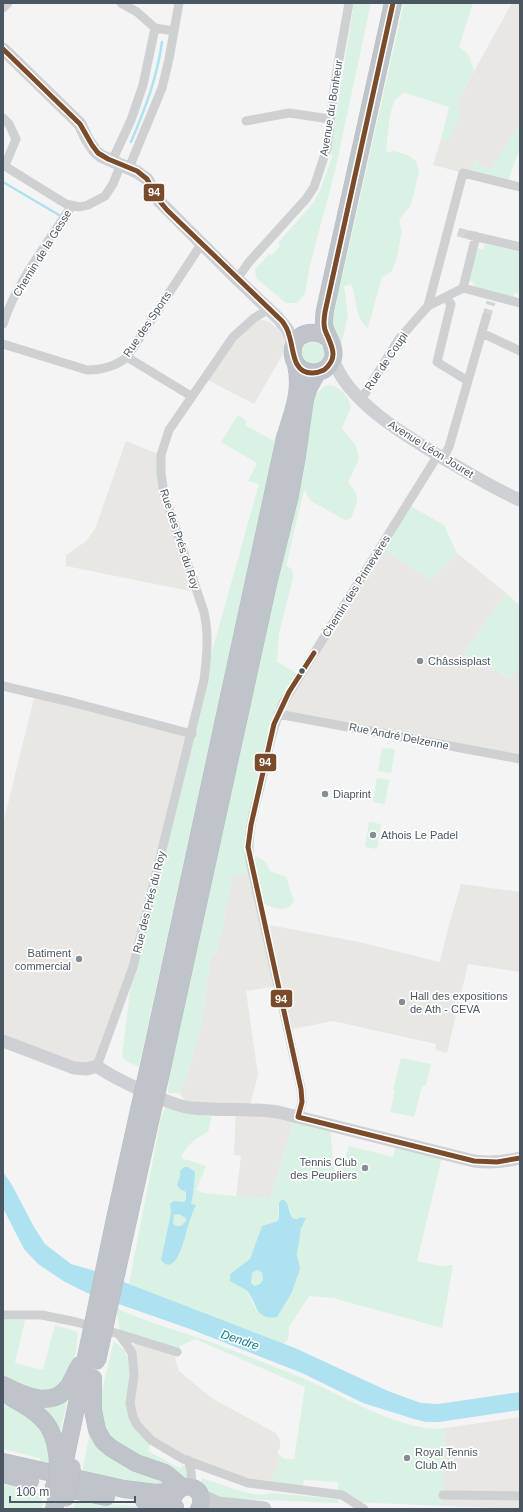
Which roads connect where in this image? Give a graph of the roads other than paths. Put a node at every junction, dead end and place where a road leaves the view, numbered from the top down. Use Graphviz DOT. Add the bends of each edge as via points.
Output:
graph roads {
  1 [pos="8,3"];
  2 [pos="121,3"];
  3 [pos="178,3"];
  4 [pos="349,3"];
  5 [pos="382,3"];
  6 [pos="393,3"];
  7 [pos="3,8"];
  8 [pos="155,28"];
  9 [pos="174,28"];
  10 [pos="3,49"];
  11 [pos="3,118"];
  12 [pos="330,119"];
  13 [pos="246,121"];
  14 [pos="121,164"];
  15 [pos="3,165"];
  16 [pos="520,187"];
  17 [pos="72,205"];
  18 [pos="202,243"];
  19 [pos="520,247"];
  20 [pos="237,279"];
  21 [pos="463,288"];
  22 [pos="446,298"];
  23 [pos="520,303"];
  24 [pos="428,306"];
  25 [pos="269,309"];
  26 [pos="486,318"];
  27 [pos="279,319"];
  28 [pos="3,324"];
  29 [pos="307,333"];
  30 [pos="482,334"];
  31 [pos="328,339"];
  32 [pos="3,344"];
  33 [pos="293,348"];
  34 [pos="520,351"];
  35 [pos="127,356"];
  36 [pos="333,357"];
  37 [pos="296,364"];
  38 [pos="319,372"];
  39 [pos="468,381"];
  40 [pos="348,386"];
  41 [pos="191,396"];
  42 [pos="361,400"];
  43 [pos="440,456"];
  44 [pos="520,500"];
  45 [pos="3,686"];
  46 [pos="278,714"];
  47 [pos="192,734"];
  48 [pos="520,759"];
  49 [pos="3,1041"];
  50 [pos="97,1066"];
  51 [pos="154,1071"];
  52 [pos="298,1117"];
  53 [pos="520,1158"];
  54 [pos="3,1315"];
  55 [pos="119,1334"];
  56 [pos="177,1352"];
  57 [pos="92,1359"];
  58 [pos="93,1378"];
  59 [pos="3,1385"];
  60 [pos="3,1394"];
  61 [pos="188,1460"];
  62 [pos="3,1462"];
  63 [pos="65,1466"];
  64 [pos="205,1468"];
  65 [pos="3,1474"];
  66 [pos="443,1495"];
  67 [pos="520,1496"];
  68 [pos="187,1497"];
  69 [pos="60,1503"];
  70 [pos="264,1509"];
  71 [pos="364,1509"];
  1 -- 7 [label="street"];
  2 -- 8 [label="street" via="137,12"];
  3 -- 9 [label="street"];
  4 -- 12 [label="street, Avenue du Bonheur"];
  5 -- 29 [label="highway" via="318,305"];
  6 -- 31 [label="highway" via="325,310 324,326"];
  8 -- 9 [label="street"];
  8 -- 14 [label="street" via="144,85 131,120"];
  9 -- 14 [label="street" via="162,88"];
  10 -- 14 [label="street" via="80,124 95,151"];
  11 -- 15 [label="street" via="16,139"];
  12 -- 13 [label="street" via="290,113"];
  12 -- 20 [label="street, Avenue du Bonheur" via="327,148 314,186 306,199"];
  14 -- 17 [label="street" via="105,196 88,206"];
  14 -- 18 [label="street" via="147,178 159,201"];
  15 -- 17 [label="street" via="66,204"];
  16 -- 24 [label="street, Rue de Coupi" via="463,173 453,231"];
  17 -- 28 [label="street, Chemin de la Gesse" via="17,292"];
  18 -- 20 [label="street"];
  18 -- 35 [label="street, Rue des Sports"];
  19 -- 21 [label="street" via="472,235"];
  20 -- 25 [label="street"];
  21 -- 22 [label="street, Rue de Coupi"];
  21 -- 23 [label="street" via="492,299"];
  22 -- 24 [label="street, Rue de Coupi"];
  22 -- 39 [label="street" via="451,304 437,362"];
  24 -- 42 [label="street, Rue de Coupi" via="399,339"];
  25 -- 27 [label="street"];
  25 -- 41 [label="street, Rue des Prés du Roy" via="254,318 234,337"];
  26 -- 30 [label="street"];
  27 -- 29 [label="street"];
  27 -- 33 [label="street" via="291,337"];
  29 -- 31 [label="highway" via="319,333"];
  29 -- 33 [label="highway" via="297,340"];
  30 -- 34 [label="street"];
  30 -- 39 [label="street"];
  31 -- 36 [label="highway" via="333,346"];
  32 -- 35 [label="street, Rue des Sports" via="87,370 106,368 121,362"];
  33 -- 37 [label="highway"];
  35 -- 41 [label="street"];
  36 -- 38 [label="highway" via="327,368"];
  36 -- 40 [label="street, Avenue Léon Jouret"];
  37 -- 38 [label="highway" via="305,371"];
  37 -- 51 [label="highway" via="299,385 297,397 285,438"];
  38 -- 40 [label="street, Avenue Léon Jouret" via="329,374"];
  38 -- 51 [label="highway" via="305,399 288,502"];
  39 -- 43 [label="street" via="449,448"];
  40 -- 42 [label="street, Avenue Léon Jouret"];
  41 -- 47 [label="street, Rue des Prés du Roy" via="169,430 161,455 161,472 166,503 197,589 207,629 208,647 204,680"];
  42 -- 43 [label="street, Avenue Léon Jouret" via="388,422"];
  43 -- 44 [label="street, Avenue Léon Jouret" via="502,493"];
  43 -- 46 [label="street, Chemin des Primevères" via="289,692"];
  45 -- 47 [label="street"];
  46 -- 48 [label="street, Rue André Delzenne"];
  46 -- 52 [label="street, Chemin des Primevères" via="248,847 302,1089"];
  47 -- 50 [label="street, Rue des Prés du Roy" via="134,967"];
  49 -- 50 [label="street" via="74,1068 87,1069"];
  50 -- 52 [label="street" via="116,1078 168,1102 191,1108 258,1110"];
  51 -- 57 [label="highway, bridge"];
  52 -- 53 [label="street" via="474,1160 503,1162"];
  54 -- 55 [label="street" via="42,1316"];
  55 -- 56 [label="street"];
  55 -- 61 [label="street" via="132,1354 134,1376 130,1403 137,1425 151,1440"];
  57 -- 58 [label="highway"];
  57 -- 59 [label="highway" via="75,1372 68,1387 51,1398 28,1396"];
  57 -- 63 [label="highway" via="83,1375"];
  58 -- 63 [label="highway"];
  58 -- 68 [label="highway" via="93,1410 102,1441 136,1463 165,1472"];
  60 -- 63 [label="highway" via="31,1409 44,1420"];
  61 -- 64 [label="street"];
  61 -- 68 [label="street" via="191,1471"];
  62 -- 68 [label="highway" via="124,1489"];
  63 -- 69 [label="highway, bridge"];
  64 -- 68 [label="street" via="201,1470"];
  64 -- 71 [label="street" via="243,1482 337,1494"];
  65 -- 68 [label="highway" via="127,1500 160,1503"];
  66 -- 67 [label="street"];
  68 -- 70 [label="main road" via="218,1504"];
}
